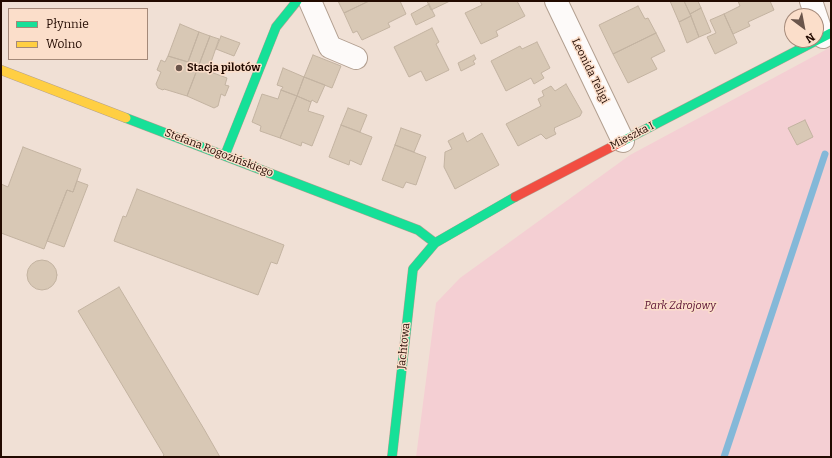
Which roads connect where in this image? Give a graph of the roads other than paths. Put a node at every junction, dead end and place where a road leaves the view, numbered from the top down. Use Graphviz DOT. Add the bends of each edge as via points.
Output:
graph roads {
  1 [pos="297,1"];
  2 [pos="310,1"];
  3 [pos="556,1"];
  4 [pos="811,1"];
  5 [pos="827,35"];
  6 [pos="356,58"];
  7 [pos="1,70"];
  8 [pos="623,140"];
  9 [pos="225,155"];
  10 [pos="435,243"];
  11 [pos="392,457"];
  1 -- 9 [label="street" via="276,27"];
  2 -- 6 [label="street" via="330,47"];
  3 -- 8 [label="street, Leonida Teligi"];
  4 -- 5 [label="street"];
  5 -- 8 [label="street, Mieszka I"];
  7 -- 9 [label="street, Stefana Rogozińskiego"];
  8 -- 10 [label="street, Mieszka I"];
  9 -- 10 [label="street, Stefana Rogozińskiego" via="418,230"];
  10 -- 11 [label="street, Jachtowa" via="414,269"];
}
